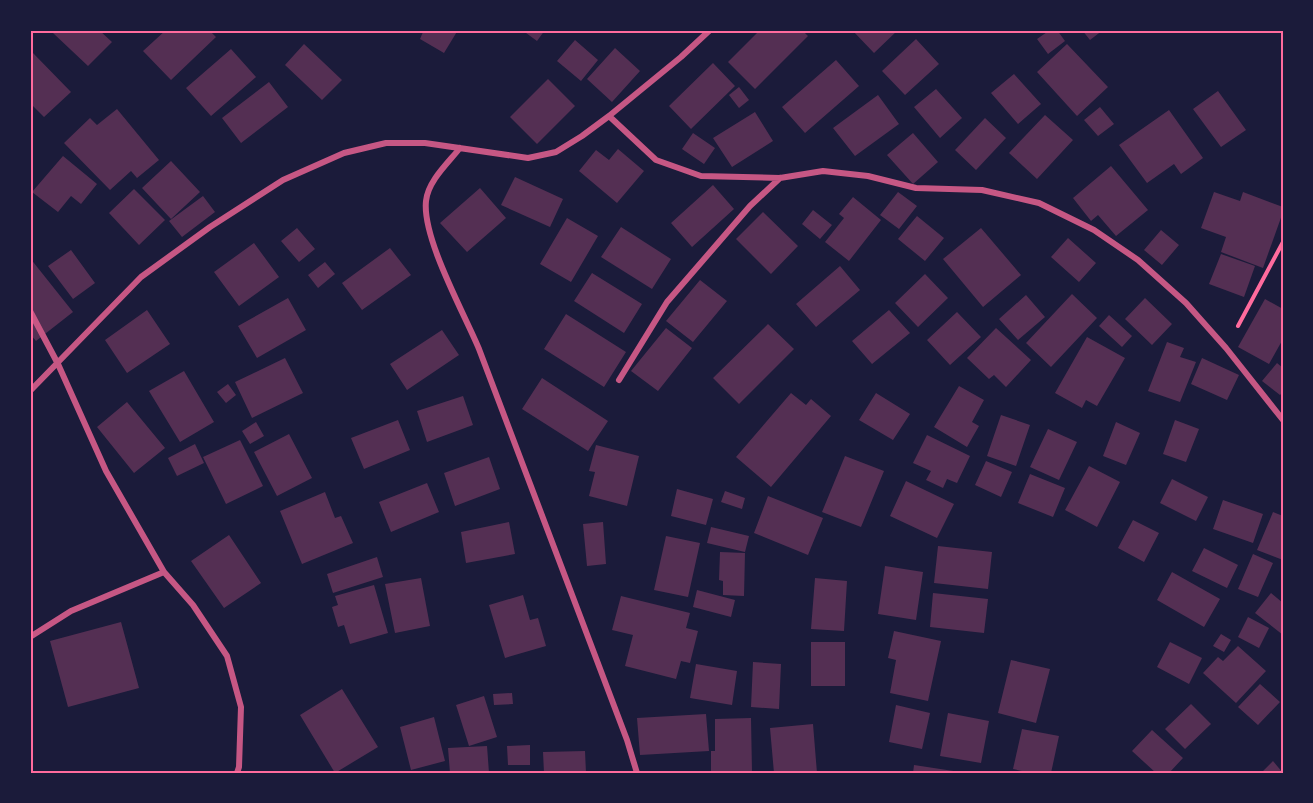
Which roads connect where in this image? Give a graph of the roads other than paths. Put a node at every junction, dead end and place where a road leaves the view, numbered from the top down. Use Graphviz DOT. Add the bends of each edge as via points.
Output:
graph roads {
  1 [pos="710,30"];
  2 [pos="609,116"];
  3 [pos="460,148"];
  4 [pos="780,178"];
  5 [pos="30,311"];
  6 [pos="58,364"];
  7 [pos="619,380"];
  8 [pos="30,391"];
  9 [pos="1283,420"];
  10 [pos="164,572"];
  11 [pos="30,637"];
  12 [pos="237,773"];
  13 [pos="637,773"];
  1 -- 2 [label="street"];
  2 -- 3 [label="street" via="556,152 528,158"];
  2 -- 4 [label="street" via="656,160 701,176"];
  3 -- 6 [label="street" via="386,144 344,153 283,180 141,277"];
  3 -- 13 [label="street" via="437,176 426,200 427,223 478,347"];
  4 -- 7 [label="street" via="750,206 667,302"];
  4 -- 9 [label="street" via="823,171 868,176 916,188 982,190 1039,203 1094,230 1138,260 1226,348"];
  5 -- 6 [label="street"];
  6 -- 8 [label="street"];
  6 -- 10 [label="street" via="106,471"];
  10 -- 11 [label="street" via="71,612"];
  10 -- 12 [label="street" via="193,605 227,656 241,707"];
}
